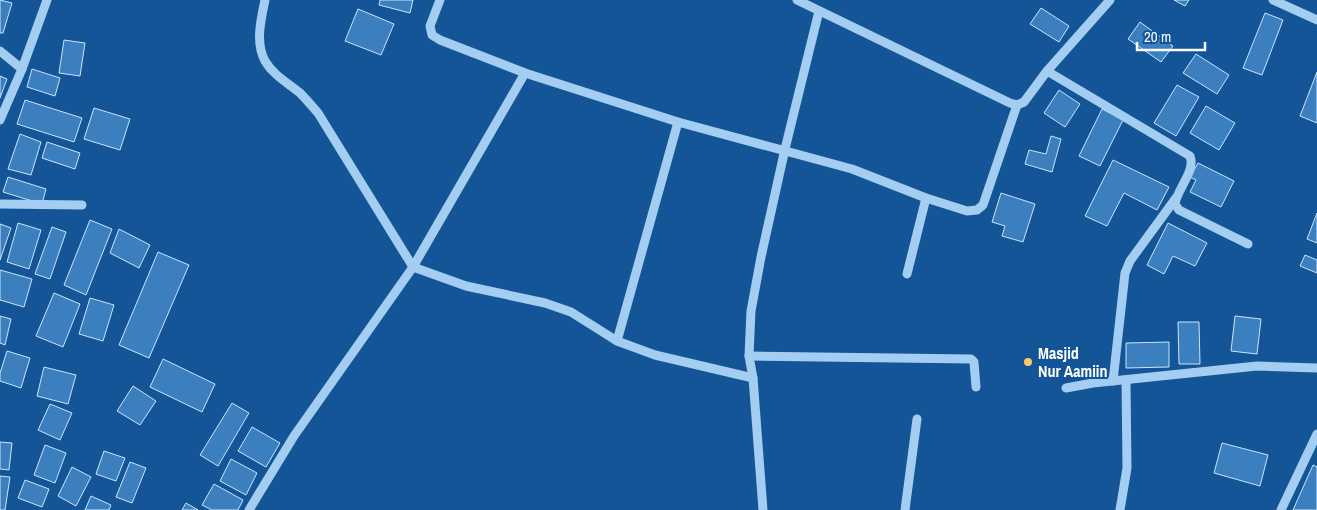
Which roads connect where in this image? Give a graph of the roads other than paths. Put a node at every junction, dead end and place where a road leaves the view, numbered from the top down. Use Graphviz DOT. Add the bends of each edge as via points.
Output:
graph roads {
  1 [pos="47,0"];
  2 [pos="266,0"];
  3 [pos="440,0"];
  4 [pos="797,0"];
  5 [pos="1110,0"];
  6 [pos="1273,0"];
  7 [pos="820,11"];
  8 [pos="1317,20"];
  9 [pos="0,51"];
  10 [pos="22,69"];
  11 [pos="1047,71"];
  12 [pos="525,72"];
  13 [pos="1017,105"];
  14 [pos="0,120"];
  15 [pos="678,122"];
  16 [pos="785,150"];
  17 [pos="926,198"];
  18 [pos="1176,198"];
  19 [pos="0,204"];
  20 [pos="82,205"];
  21 [pos="1248,244"];
  22 [pos="413,267"];
  23 [pos="907,274"];
  24 [pos="617,341"];
  25 [pos="749,356"];
  26 [pos="1317,368"];
  27 [pos="753,378"];
  28 [pos="1126,380"];
  29 [pos="1113,381"];
  30 [pos="976,387"];
  31 [pos="1066,388"];
  32 [pos="916,419"];
  33 [pos="1317,434"];
  34 [pos="249,510"];
  35 [pos="763,510"];
  36 [pos="905,510"];
  37 [pos="1120,510"];
  38 [pos="1281,510"];
  1 -- 10 [label="street"];
  2 -- 22 [label="street" via="260,45 265,61 318,113"];
  3 -- 12 [label="street" via="430,26 432,35"];
  4 -- 7 [label="street"];
  5 -- 11 [label="street"];
  6 -- 8 [label="street"];
  7 -- 13 [label="street"];
  7 -- 16 [label="street"];
  9 -- 10 [label="street"];
  10 -- 14 [label="street"];
  11 -- 13 [label="street" via="1024,102"];
  11 -- 18 [label="street" via="1190,156 1191,166"];
  12 -- 15 [label="street"];
  12 -- 22 [label="street"];
  13 -- 17 [label="street" via="983,205 967,212"];
  15 -- 16 [label="street"];
  15 -- 24 [label="street"];
  16 -- 17 [label="street" via="852,169"];
  16 -- 25 [label="street" via="760,258"];
  17 -- 23 [label="street"];
  18 -- 21 [label="street" via="1179,210"];
  18 -- 29 [label="street" via="1130,260 1125,273"];
  19 -- 20 [label="street"];
  22 -- 24 [label="street" via="466,286 545,302 570,312"];
  22 -- 34 [label="street" via="294,436"];
  24 -- 27 [label="street" via="655,355"];
  25 -- 27 [label="street"];
  25 -- 30 [label="street" via="971,359"];
  26 -- 28 [label="street" via="1257,366"];
  27 -- 35 [label="street"];
  28 -- 29 [label="street"];
  28 -- 37 [label="street" via="1127,468"];
  29 -- 31 [label="street"];
  32 -- 36 [label="street"];
  33 -- 38 [label="street"];
}
